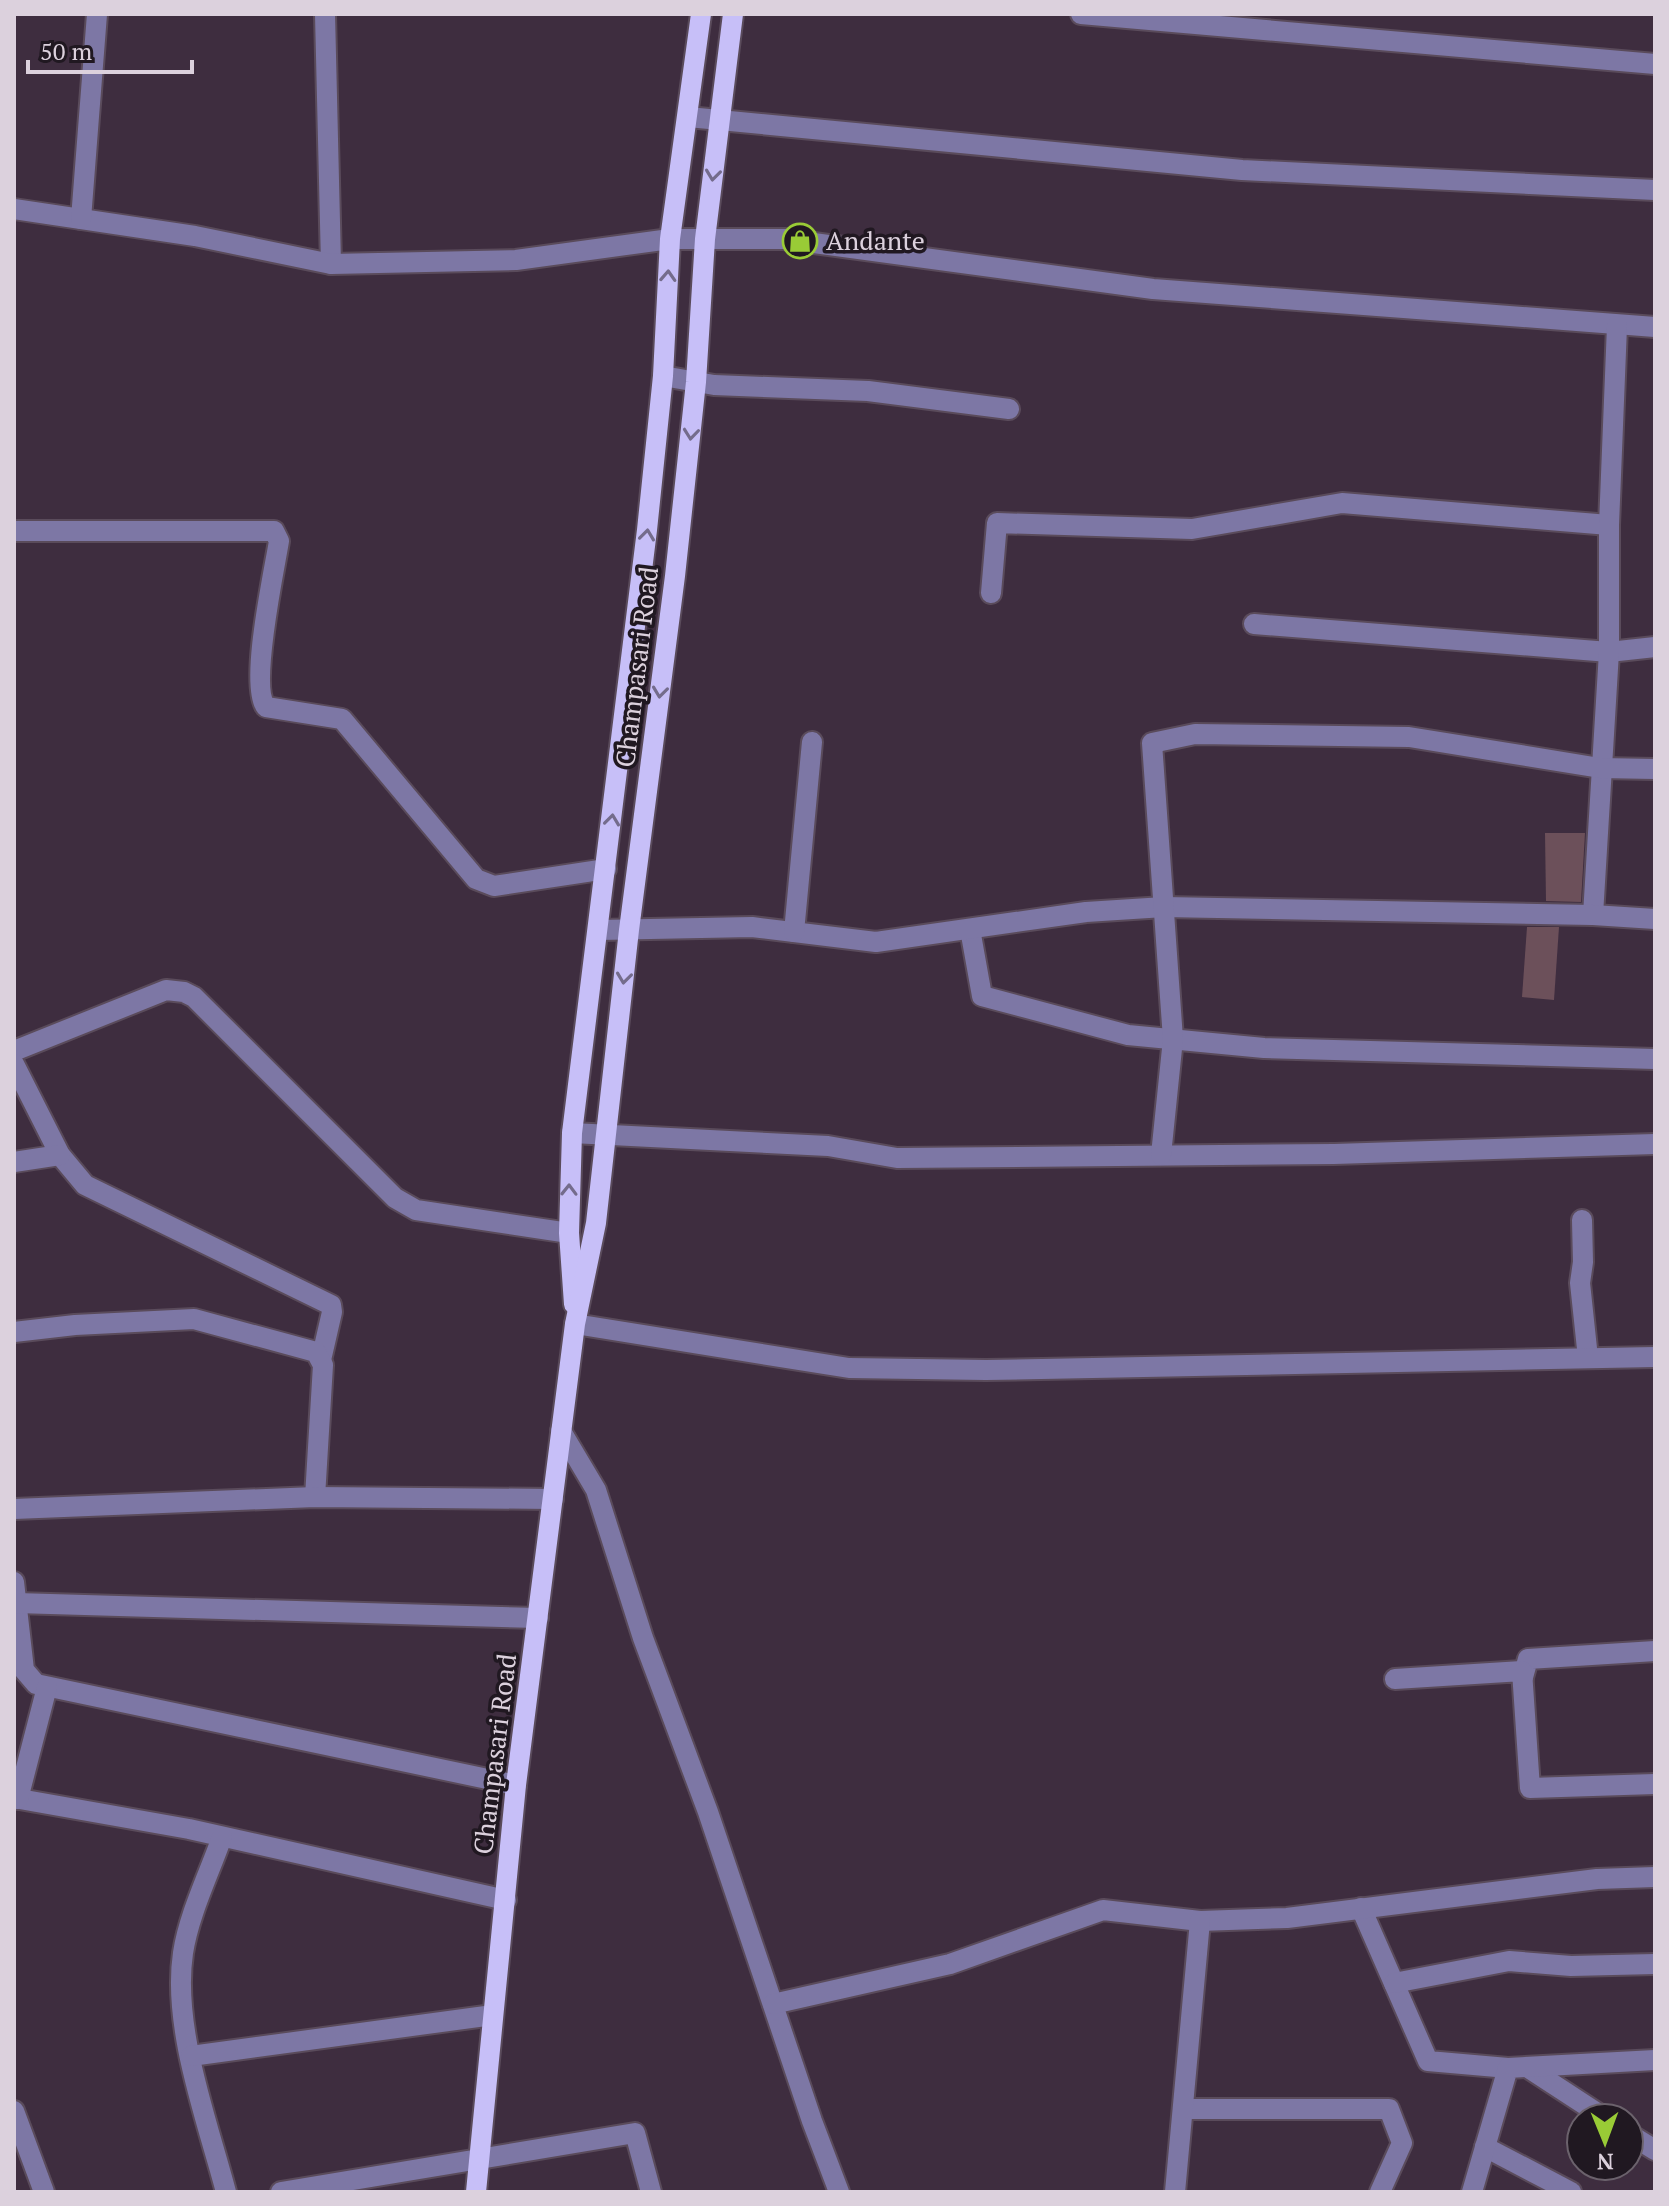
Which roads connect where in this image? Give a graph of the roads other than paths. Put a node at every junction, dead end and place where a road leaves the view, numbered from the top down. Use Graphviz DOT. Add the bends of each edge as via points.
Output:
graph roads {
  1 [pos="97,14"];
  2 [pos="325,14"];
  3 [pos="701,14"];
  4 [pos="733,14"];
  5 [pos="1081,14"];
  6 [pos="1655,64"];
  7 [pos="688,117"];
  8 [pos="719,120"];
  9 [pos="1655,190"];
  10 [pos="14,209"];
  11 [pos="81,219"];
  12 [pos="670,239"];
  13 [pos="705,239"];
  14 [pos="331,264"];
  15 [pos="1617,326"];
  16 [pos="1655,327"];
  17 [pos="663,376"];
  18 [pos="696,382"];
  19 [pos="1009,409"];
  20 [pos="1609,525"];
  21 [pos="14,531"];
  22 [pos="991,593"];
  23 [pos="1254,624"];
  24 [pos="1655,647"];
  25 [pos="1609,652"];
  26 [pos="812,742"];
  27 [pos="1600,768"];
  28 [pos="1655,769"];
  29 [pos="606,869"];
  30 [pos="1164,907"];
  31 [pos="1593,915"];
  32 [pos="1655,919"];
  33 [pos="970,929"];
  34 [pos="599,930"];
  35 [pos="629,930"];
  36 [pos="794,932"];
  37 [pos="1173,1039"];
  38 [pos="14,1051"];
  39 [pos="1655,1059"];
  40 [pos="14,1064"];
  41 [pos="572,1133"];
  42 [pos="608,1135"];
  43 [pos="1655,1144"];
  44 [pos="60,1155"];
  45 [pos="1161,1155"];
  46 [pos="14,1162"];
  47 [pos="1582,1220"];
  48 [pos="569,1233"];
  49 [pos="575,1324"];
  50 [pos="14,1332"];
  51 [pos="1655,1357"];
  52 [pos="1588,1358"];
  53 [pos="321,1360"];
  54 [pos="561,1431"];
  55 [pos="315,1497"];
  56 [pos="553,1499"];
  57 [pos="14,1509"];
  58 [pos="14,1582"];
  59 [pos="16,1603"];
  60 [pos="538,1618"];
  61 [pos="1655,1651"];
  62 [pos="1523,1677"];
  63 [pos="1395,1679"];
  64 [pos="47,1687"];
  65 [pos="1655,1784"];
  66 [pos="516,1785"];
  67 [pos="16,1799"];
  68 [pos="222,1837"];
  69 [pos="1655,1877"];
  70 [pos="506,1900"];
  71 [pos="1361,1908"];
  72 [pos="1200,1921"];
  73 [pos="1655,1964"];
  74 [pos="1394,1983"];
  75 [pos="773,2004"];
  76 [pos="493,2015"];
  77 [pos="191,2056"];
  78 [pos="1655,2060"];
  79 [pos="1518,2068"];
  80 [pos="1577,2102"];
  81 [pos="1183,2109"];
  82 [pos="14,2111"];
  83 [pos="1485,2147"];
  84 [pos="480,2158"];
  85 [pos="44,2192"];
  86 [pos="226,2192"];
  87 [pos="281,2192"];
  88 [pos="476,2192"];
  89 [pos="651,2192"];
  90 [pos="839,2192"];
  91 [pos="1175,2192"];
  92 [pos="1380,2192"];
  93 [pos="1472,2192"];
  94 [pos="1571,2192"];
  1 -- 11 [label="street"];
  2 -- 14 [label="street"];
  3 -- 7 [label="main road, Champasari Road"];
  4 -- 8 [label="main road, Champasari Road"];
  5 -- 6 [label="street"];
  7 -- 8 [label="street"];
  7 -- 12 [label="main road, Champasari Road"];
  8 -- 9 [label="street" via="1242,170"];
  8 -- 13 [label="main road, Champasari Road, one-way"];
  10 -- 11 [label="street"];
  11 -- 14 [label="street"];
  12 -- 13 [label="street"];
  12 -- 14 [label="street" via="516,260"];
  17 -- 12 [label="main road, Champasari Road, one-way"];
  13 -- 15 [label="street" via="784,239 1153,289"];
  13 -- 18 [label="main road, Champasari Road"];
  15 -- 16 [label="street"];
  15 -- 20 [label="street"];
  17 -- 18 [label="street"];
  29 -- 17 [label="main road, Champasari Road, one-way"];
  18 -- 19 [label="street" via="868,391"];
  18 -- 35 [label="main road, Champasari Road, one-way"];
  20 -- 22 [label="street" via="1342,503 1192,529 997,523"];
  20 -- 25 [label="street"];
  21 -- 29 [label="street" via="274,531 279,541 259,669 266,707 342,719 485,884"];
  23 -- 25 [label="street"];
  24 -- 25 [label="street"];
  25 -- 27 [label="street"];
  26 -- 36 [label="street"];
  27 -- 28 [label="street"];
  27 -- 30 [label="street" via="1409,737 1195,734 1152,743"];
  27 -- 31 [label="street"];
  29 -- 34 [label="main road, Champasari Road"];
  30 -- 31 [label="street"];
  30 -- 33 [label="street"];
  30 -- 37 [label="street"];
  31 -- 32 [label="street"];
  33 -- 36 [label="street" via="876,942"];
  33 -- 37 [label="street" via="982,996 1128,1035"];
  34 -- 35 [label="street"];
  34 -- 41 [label="main road, Champasari Road"];
  35 -- 36 [label="street" via="752,927"];
  35 -- 42 [label="main road, Champasari Road, one-way"];
  37 -- 39 [label="street" via="1264,1048"];
  37 -- 45 [label="street"];
  38 -- 48 [label="street" via="166,990 184,992 406,1205"];
  40 -- 44 [label="street"];
  41 -- 42 [label="street"];
  48 -- 41 [label="main road, Champasari Road, one-way"];
  42 -- 45 [label="street" via="828,1146 897,1158"];
  42 -- 49 [label="main road, Champasari Road" via="593,1245"];
  43 -- 45 [label="street"];
  44 -- 46 [label="street"];
  44 -- 53 [label="street" via="85,1185 329,1302 332,1312"];
  47 -- 52 [label="street" via="1580,1283"];
  48 -- 49 [label="main road, Champasari Road"];
  49 -- 52 [label="street" via="849,1368 1002,1370"];
  49 -- 54 [label="main road, Champasari Road"];
  50 -- 53 [label="street" via="194,1319 311,1350"];
  51 -- 52 [label="street"];
  53 -- 55 [label="street"];
  54 -- 56 [label="main road, Champasari Road"];
  54 -- 75 [label="street" via="596,1490"];
  55 -- 56 [label="street"];
  55 -- 57 [label="street"];
  56 -- 60 [label="main road, Champasari Road"];
  58 -- 59 [label="street"];
  59 -- 60 [label="street"];
  59 -- 64 [label="street" via="24,1670 30,1681"];
  60 -- 66 [label="main road, Champasari Road"];
  61 -- 62 [label="street" via="1528,1659"];
  62 -- 63 [label="street" via="1522,1671"];
  62 -- 65 [label="street" via="1530,1788"];
  64 -- 66 [label="street"];
  64 -- 67 [label="street"];
  66 -- 70 [label="main road, Champasari Road"];
  67 -- 68 [label="street"];
  68 -- 70 [label="street"];
  68 -- 77 [label="street" via="183,1956 181,1995"];
  69 -- 71 [label="street" via="1597,1879"];
  70 -- 76 [label="main road, Champasari Road"];
  71 -- 72 [label="street" via="1287,1918"];
  71 -- 74 [label="street"];
  72 -- 75 [label="street" via="1103,1910 950,1964"];
  72 -- 81 [label="street"];
  73 -- 74 [label="street" via="1509,1961"];
  74 -- 79 [label="street" via="1428,2061"];
  75 -- 90 [label="street"];
  76 -- 77 [label="street"];
  76 -- 84 [label="main road, Champasari Road"];
  77 -- 86 [label="street"];
  78 -- 79 [label="street"];
  79 -- 80 [label="street"];
  79 -- 83 [label="street"];
  81 -- 91 [label="street"];
  81 -- 92 [label="street" via="1389,2109 1402,2143"];
  82 -- 85 [label="street"];
  83 -- 93 [label="street"];
  83 -- 94 [label="street"];
  84 -- 87 [label="street"];
  84 -- 88 [label="main road, Champasari Road"];
  84 -- 89 [label="street" via="635,2133"];
}
